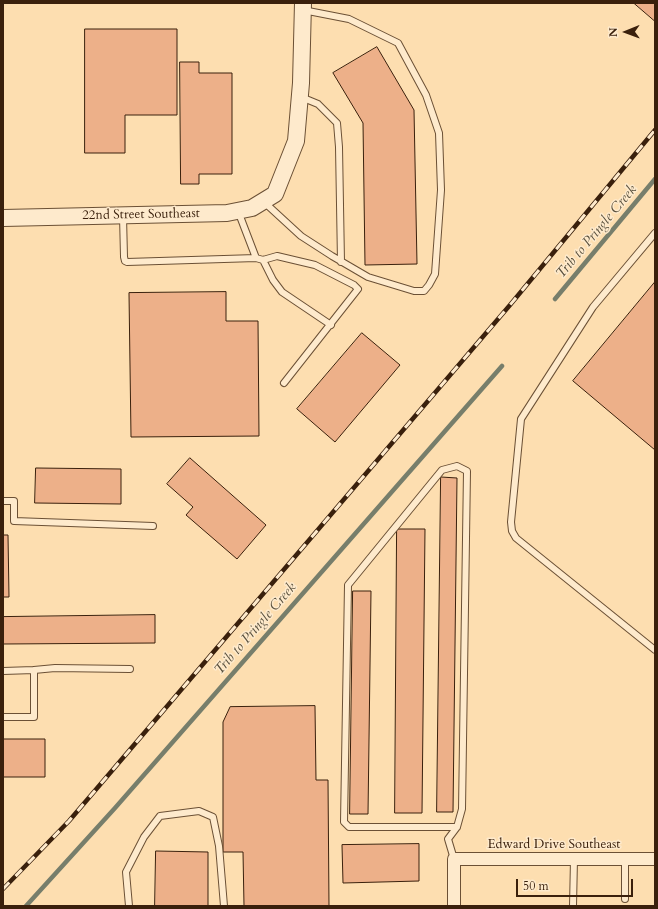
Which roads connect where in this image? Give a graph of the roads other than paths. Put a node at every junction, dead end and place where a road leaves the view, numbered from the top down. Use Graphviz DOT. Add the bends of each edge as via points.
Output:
graph roads {
  1 [pos="303,7"];
  2 [pos="300,96"];
  3 [pos="269,197"];
  4 [pos="238,211"];
  5 [pos="123,216"];
  6 [pos="3,218"];
  7 [pos="655,233"];
  8 [pos="256,258"];
  9 [pos="263,260"];
  10 [pos="341,262"];
  11 [pos="330,325"];
  12 [pos="284,383"];
  13 [pos="3,501"];
  14 [pos="153,526"];
  15 [pos="655,650"];
  16 [pos="130,669"];
  17 [pos="34,670"];
  18 [pos="3,671"];
  19 [pos="3,717"];
  20 [pos="457,827"];
  21 [pos="454,859"];
  22 [pos="574,859"];
  23 [pos="625,859"];
  24 [pos="655,859"];
  25 [pos="626,899"];
  26 [pos="129,906"];
  27 [pos="224,906"];
  28 [pos="454,906"];
  29 [pos="573,906"];
  1 -- 2 [label="street"];
  1 -- 10 [label="lane" via="349,19 398,43 426,95 439,133 441,190 434,274 430,285 424,291 414,291 368,277"];
  2 -- 3 [label="street" via="296,141"];
  2 -- 10 [label="lane" via="318,104 337,123"];
  3 -- 4 [label="street, 22nd Street Southeast" via="252,208"];
  3 -- 10 [label="lane" via="301,236"];
  4 -- 5 [label="street, 22nd Street Southeast"];
  4 -- 8 [label="lane"];
  5 -- 6 [label="street, 22nd Street Southeast"];
  5 -- 8 [label="lane" via="124,257 128,262"];
  7 -- 15 [label="lane" via="593,307 521,419 511,522 516,538"];
  8 -- 9 [label="lane"];
  9 -- 11 [label="lane" via="282,292"];
  9 -- 11 [label="lane" via="277,256 315,265 356,287 357,292"];
  11 -- 12 [label="lane"];
  13 -- 14 [label="lane" via="14,501 14,521"];
  16 -- 17 [label="lane"];
  17 -- 18 [label="lane"];
  17 -- 19 [label="lane" via="34,717"];
  20 -- 20 [label="lane" via="462,809 467,471 457,466 442,470 348,585 344,822 349,827"];
  20 -- 21 [label="lane" via="448,839"];
  21 -- 22 [label="street, Edward Drive Southeast"];
  21 -- 28 [label="street"];
  22 -- 23 [label="street, Edward Drive Southeast"];
  22 -- 29 [label="lane"];
  23 -- 24 [label="street, Edward Drive Southeast"];
  23 -- 25 [label="lane"];
  26 -- 27 [label="lane" via="126,872 144,837 160,816 199,811 213,817 219,846"];
}
